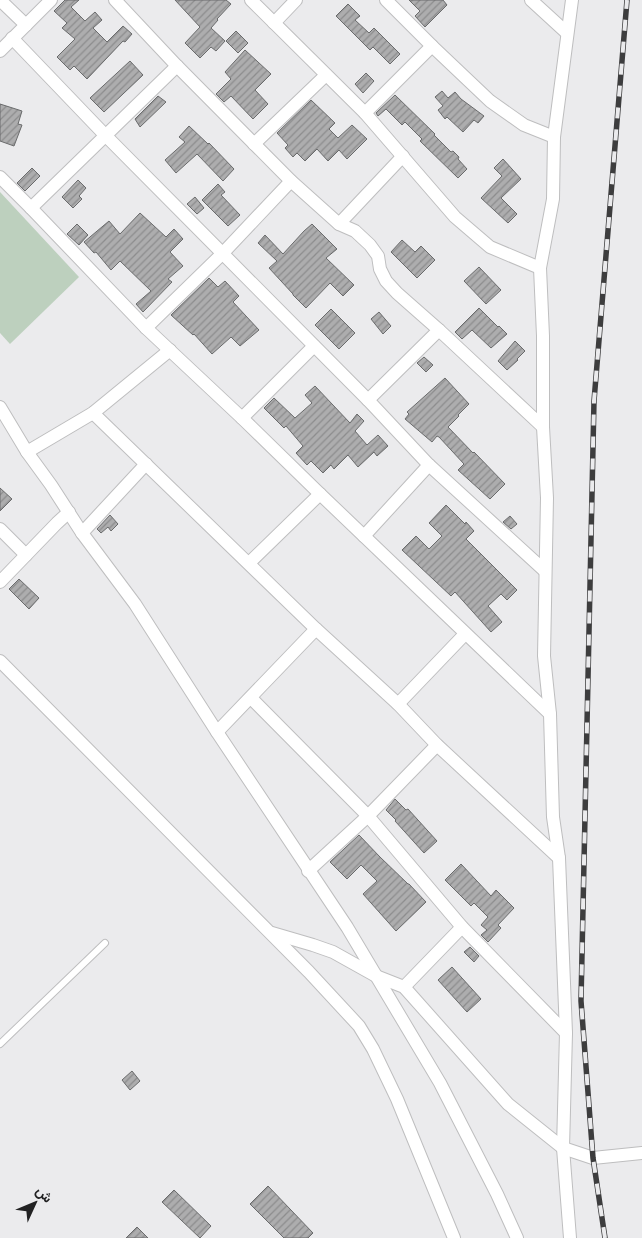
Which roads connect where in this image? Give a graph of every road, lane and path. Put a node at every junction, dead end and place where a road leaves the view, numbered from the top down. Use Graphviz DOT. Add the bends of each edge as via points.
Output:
graph roads {
  1 [pos="0,0"];
  2 [pos="51,0"];
  3 [pos="114,0"];
  4 [pos="251,0"];
  5 [pos="296,0"];
  6 [pos="386,0"];
  7 [pos="532,0"];
  8 [pos="572,0"];
  9 [pos="274,23"];
  10 [pos="26,25"];
  11 [pos="567,33"];
  12 [pos="12,38"];
  13 [pos="432,46"];
  14 [pos="0,51"];
  15 [pos="176,66"];
  16 [pos="326,75"];
  17 [pos="365,113"];
  18 [pos="105,135"];
  19 [pos="554,137"];
  20 [pos="254,144"];
  21 [pos="403,156"];
  22 [pos="0,177"];
  23 [pos="291,181"];
  24 [pos="31,208"];
  25 [pos="339,224"];
  26 [pos="222,254"];
  27 [pos="540,268"];
  28 [pos="146,328"];
  29 [pos="439,330"];
  30 [pos="314,346"];
  31 [pos="170,350"];
  32 [pos="368,400"];
  33 [pos="0,407"];
  34 [pos="93,413"];
  35 [pos="242,418"];
  36 [pos="543,427"];
  37 [pos="27,452"];
  38 [pos="146,464"];
  39 [pos="429,465"];
  40 [pos="320,494"];
  41 [pos="69,512"];
  42 [pos="0,529"];
  43 [pos="82,532"];
  44 [pos="364,536"];
  45 [pos="26,555"];
  46 [pos="249,563"];
  47 [pos="545,571"];
  48 [pos="0,582"];
  49 [pos="316,629"];
  50 [pos="465,634"];
  51 [pos="0,662"];
  52 [pos="251,698"];
  53 [pos="398,704"];
  54 [pos="550,714"];
  55 [pos="217,732"];
  56 [pos="437,746"];
  57 [pos="368,816"];
  58 [pos="559,858"];
  59 [pos="308,871"];
  60 [pos="462,928"];
  61 [pos="270,933"];
  62 [pos="105,943"];
  63 [pos="376,976"];
  64 [pos="404,987"];
  65 [pos="566,1033"];
  66 [pos="0,1044"];
  67 [pos="563,1148"];
  68 [pos="642,1154"];
  69 [pos="454,1238"];
  70 [pos="517,1238"];
  71 [pos="570,1238"];
  1 -- 10 [label="street"];
  2 -- 10 [label="street"];
  3 -- 15 [label="street"];
  4 -- 9 [label="street"];
  5 -- 9 [label="street"];
  6 -- 13 [label="street"];
  7 -- 11 [label="street"];
  8 -- 11 [label="street"];
  9 -- 16 [label="street"];
  10 -- 12 [label="street"];
  11 -- 19 [label="street"];
  12 -- 14 [label="street"];
  12 -- 18 [label="street"];
  13 -- 17 [label="street"];
  13 -- 19 [label="street" via="490,101 524,125"];
  15 -- 18 [label="street"];
  15 -- 20 [label="street"];
  16 -- 17 [label="street"];
  16 -- 20 [label="street"];
  17 -- 21 [label="street"];
  18 -- 24 [label="street"];
  18 -- 26 [label="street"];
  19 -- 27 [label="street" via="553,199"];
  20 -- 23 [label="street"];
  21 -- 25 [label="street"];
  21 -- 27 [label="street" via="455,217 490,247"];
  22 -- 24 [label="street"];
  23 -- 25 [label="street"];
  23 -- 26 [label="street"];
  24 -- 28 [label="street"];
  25 -- 29 [label="street" via="355,231 370,245 378,256 386,281"];
  26 -- 28 [label="street"];
  26 -- 30 [label="street"];
  27 -- 36 [label="street"];
  28 -- 31 [label="street"];
  29 -- 32 [label="street"];
  29 -- 36 [label="street"];
  30 -- 32 [label="street"];
  30 -- 35 [label="street"];
  31 -- 34 [label="street"];
  31 -- 35 [label="street"];
  32 -- 39 [label="street"];
  33 -- 37 [label="street"];
  34 -- 37 [label="street"];
  34 -- 38 [label="street"];
  35 -- 40 [label="street"];
  36 -- 47 [label="street" via="547,498"];
  37 -- 41 [label="street"];
  38 -- 43 [label="street"];
  38 -- 46 [label="street"];
  39 -- 44 [label="street"];
  39 -- 47 [label="street"];
  40 -- 44 [label="street"];
  40 -- 46 [label="street"];
  41 -- 43 [label="street"];
  41 -- 45 [label="street"];
  42 -- 45 [label="street"];
  43 -- 55 [label="street" via="134,604"];
  44 -- 50 [label="street"];
  45 -- 48 [label="street"];
  46 -- 49 [label="street"];
  47 -- 54 [label="street" via="544,656"];
  49 -- 52 [label="street"];
  49 -- 53 [label="street"];
  50 -- 53 [label="street"];
  50 -- 54 [label="street"];
  51 -- 61 [label="street"];
  52 -- 55 [label="street"];
  52 -- 57 [label="street"];
  53 -- 56 [label="street"];
  54 -- 58 [label="street" via="553,817"];
  55 -- 59 [label="street"];
  56 -- 57 [label="street"];
  56 -- 58 [label="street"];
  57 -- 59 [label="street"];
  57 -- 60 [label="street"];
  58 -- 65 [label="street"];
  59 -- 63 [label="street"];
  60 -- 64 [label="street"];
  60 -- 65 [label="street"];
  61 -- 63 [label="street" via="333,952"];
  61 -- 69 [label="street" via="359,1026 373,1049"];
  62 -- 66 [label="lane"];
  63 -- 64 [label="street"];
  63 -- 70 [label="street" via="440,1083"];
  64 -- 67 [label="street" via="508,1104"];
  65 -- 67 [label="street"];
  67 -- 68 [label="street" via="593,1158"];
  67 -- 71 [label="street"];
}
